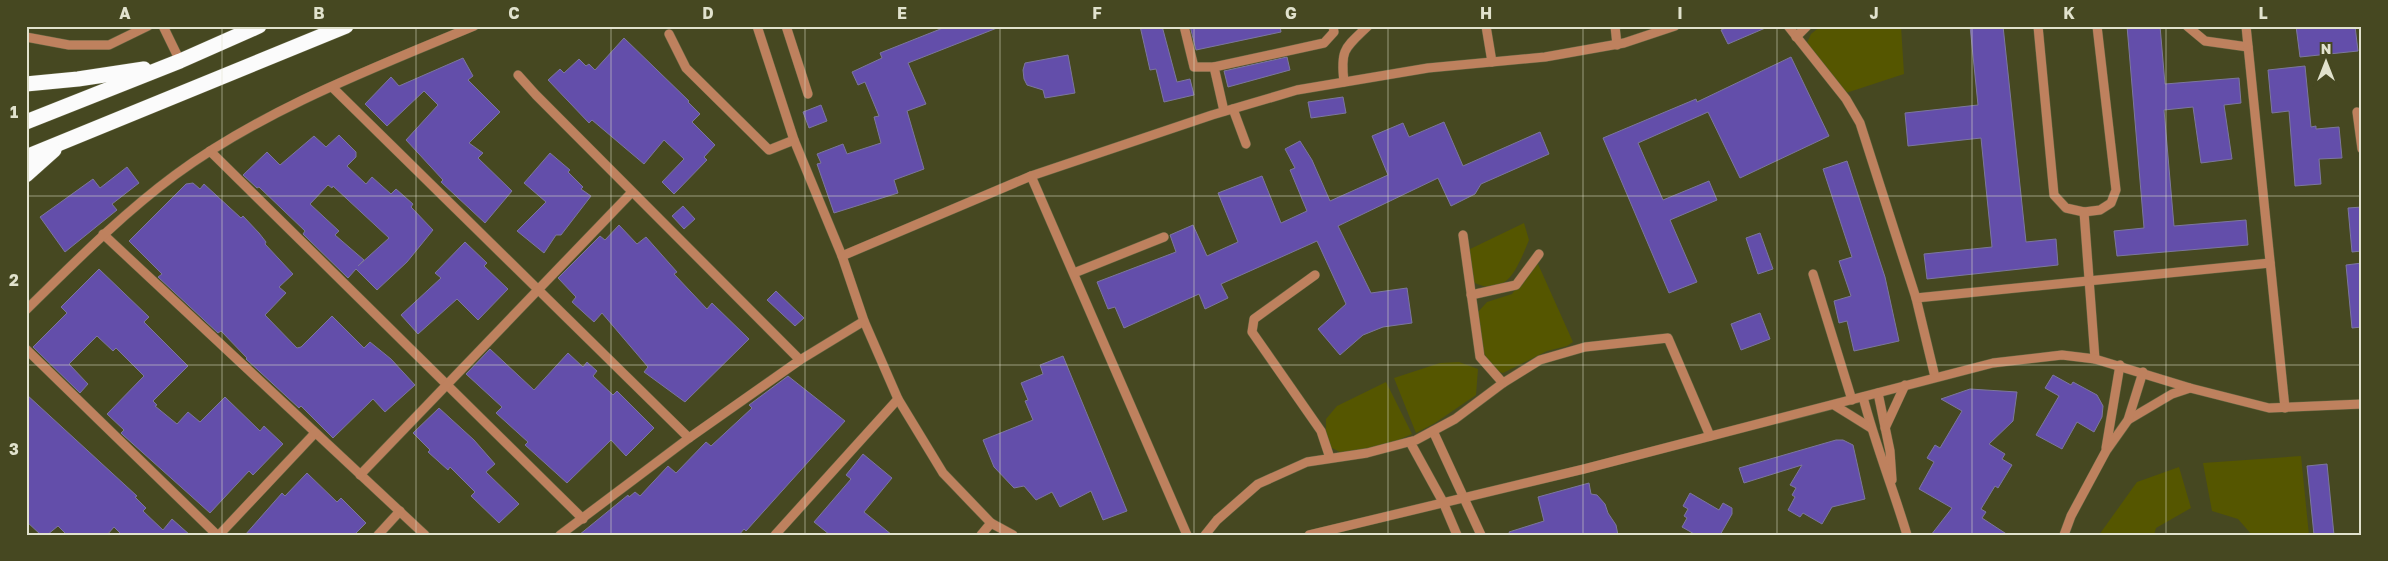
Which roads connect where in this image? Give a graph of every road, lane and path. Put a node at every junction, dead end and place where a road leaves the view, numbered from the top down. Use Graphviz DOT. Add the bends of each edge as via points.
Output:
graph roads {
  1 [pos="148,26"];
  2 [pos="163,26"];
  3 [pos="259,26"];
  4 [pos="346,26"];
  5 [pos="474,26"];
  6 [pos="786,26"];
  7 [pos="1184,26"];
  8 [pos="1332,26"];
  9 [pos="1368,26"];
  10 [pos="1486,26"];
  11 [pos="1616,26"];
  12 [pos="1675,26"];
  13 [pos="1788,26"];
  14 [pos="1807,26"];
  15 [pos="2038,26"];
  16 [pos="2097,26"];
  17 [pos="2188,26"];
  18 [pos="2246,26"];
  19 [pos="758,27"];
  20 [pos="669,34"];
  21 [pos="26,37"];
  22 [pos="1796,37"];
  23 [pos="1617,45"];
  24 [pos="2248,46"];
  25 [pos="180,61"];
  26 [pos="1492,62"];
  27 [pos="1214,66"];
  28 [pos="518,75"];
  29 [pos="1344,82"];
  30 [pos="26,84"];
  31 [pos="332,87"];
  32 [pos="808,94"];
  33 [pos="1229,110"];
  34 [pos="2357,112"];
  35 [pos="26,122"];
  36 [pos="794,140"];
  37 [pos="60,144"];
  38 [pos="1246,144"];
  39 [pos="2362,149"];
  40 [pos="210,151"];
  41 [pos="26,157"];
  42 [pos="26,175"];
  43 [pos="1032,176"];
  44 [pos="632,192"];
  45 [pos="2084,212"];
  46 [pos="103,234"];
  47 [pos="1463,235"];
  48 [pos="1164,237"];
  49 [pos="1540,254"];
  50 [pos="842,256"];
  51 [pos="2270,263"];
  52 [pos="1074,273"];
  53 [pos="1813,274"];
  54 [pos="1315,275"];
  55 [pos="2089,281"];
  56 [pos="536,290"];
  57 [pos="1472,295"];
  58 [pos="1916,298"];
  59 [pos="26,310"];
  60 [pos="864,321"];
  61 [pos="26,349"];
  62 [pos="2095,359"];
  63 [pos="800,360"];
  64 [pos="2120,366"];
  65 [pos="2143,372"];
  66 [pos="1935,377"];
  67 [pos="1503,383"];
  68 [pos="448,384"];
  69 [pos="1905,386"];
  70 [pos="2190,388"];
  71 [pos="1878,393"];
  72 [pos="1863,397"];
  73 [pos="898,398"];
  74 [pos="1852,400"];
  75 [pos="2362,404"];
  76 [pos="1834,405"];
  77 [pos="2285,408"];
  78 [pos="2128,420"];
  79 [pos="1871,428"];
  80 [pos="1885,428"];
  81 [pos="1434,431"];
  82 [pos="315,433"];
  83 [pos="1710,436"];
  84 [pos="689,438"];
  85 [pos="1410,442"];
  86 [pos="2106,451"];
  87 [pos="1330,458"];
  88 [pos="360,475"];
  89 [pos="1893,485"];
  90 [pos="1465,496"];
  91 [pos="1443,502"];
  92 [pos="400,512"];
  93 [pos="583,519"];
  94 [pos="991,523"];
  95 [pos="218,535"];
  96 [pos="378,535"];
  97 [pos="425,535"];
  98 [pos="560,535"];
  99 [pos="775,535"];
  100 [pos="981,535"];
  101 [pos="1013,535"];
  102 [pos="1188,535"];
  103 [pos="1205,535"];
  104 [pos="1309,535"];
  105 [pos="1457,535"];
  106 [pos="1481,535"];
  107 [pos="1907,535"];
  108 [pos="2064,535"];
  1 -- 21 [label="street" via="109,45 69,45"];
  2 -- 25 [label="street"];
  3 -- 25 [label="highway"];
  4 -- 37 [label="highway"];
  5 -- 31 [label="street"];
  6 -- 32 [label="street"];
  7 -- 27 [label="street" via="1194,67"];
  8 -- 27 [label="street" via="1334,32 1324,43"];
  9 -- 29 [label="street" via="1346,47 1341,60"];
  10 -- 26 [label="street"];
  11 -- 23 [label="street"];
  12 -- 23 [label="street"];
  13 -- 22 [label="street"];
  14 -- 22 [label="street"];
  15 -- 45 [label="street" via="2054,195 2066,208"];
  16 -- 45 [label="street" via="2116,190 2111,203 2100,210"];
  17 -- 24 [label="street" via="2205,41"];
  18 -- 24 [label="street"];
  19 -- 36 [label="street"];
  20 -- 36 [label="street" via="686,68 769,150"];
  22 -- 58 [label="street" via="1846,99 1860,123"];
  23 -- 26 [label="street"];
  24 -- 51 [label="street"];
  25 -- 30 [label="highway" via="86,78"];
  25 -- 35 [label="highway"];
  26 -- 29 [label="street" via="1428,68"];
  27 -- 33 [label="street"];
  28 -- 44 [label="street"];
  29 -- 33 [label="street" via="1297,90"];
  31 -- 40 [label="street" via="282,110"];
  31 -- 56 [label="street"];
  33 -- 38 [label="street"];
  33 -- 43 [label="street"];
  34 -- 39 [label="street"];
  36 -- 50 [label="street"];
  37 -- 41 [label="highway"];
  37 -- 42 [label="highway"];
  40 -- 46 [label="street" via="143,199"];
  40 -- 68 [label="street"];
  43 -- 50 [label="street"];
  43 -- 52 [label="street"];
  44 -- 56 [label="street"];
  44 -- 63 [label="street"];
  45 -- 55 [label="street"];
  46 -- 59 [label="street"];
  46 -- 82 [label="street"];
  47 -- 57 [label="street"];
  48 -- 52 [label="street"];
  49 -- 57 [label="street" via="1516,285"];
  50 -- 60 [label="street"];
  51 -- 55 [label="street"];
  51 -- 77 [label="street"];
  52 -- 102 [label="street"];
  53 -- 74 [label="street"];
  54 -- 87 [label="street" via="1254,319 1252,332 1321,431"];
  55 -- 58 [label="street"];
  55 -- 62 [label="street"];
  56 -- 68 [label="street"];
  56 -- 84 [label="street"];
  57 -- 67 [label="street" via="1480,357"];
  58 -- 66 [label="street"];
  60 -- 63 [label="street"];
  60 -- 73 [label="street"];
  61 -- 95 [label="street"];
  62 -- 64 [label="street"];
  62 -- 66 [label="street" via="2062,355 1993,363"];
  63 -- 84 [label="street"];
  64 -- 65 [label="street"];
  64 -- 86 [label="street"];
  65 -- 70 [label="street"];
  65 -- 78 [label="street"];
  66 -- 69 [label="street"];
  67 -- 81 [label="street" via="1456,419"];
  67 -- 83 [label="street" via="1540,360 1585,347 1668,338"];
  68 -- 88 [label="street"];
  68 -- 93 [label="street"];
  69 -- 71 [label="street"];
  69 -- 80 [label="street"];
  70 -- 77 [label="street" via="2248,404"];
  70 -- 78 [label="street" via="2172,394"];
  71 -- 72 [label="street"];
  71 -- 80 [label="street"];
  72 -- 74 [label="street"];
  72 -- 79 [label="street"];
  73 -- 94 [label="street" via="942,474"];
  73 -- 99 [label="street"];
  74 -- 76 [label="street"];
  75 -- 77 [label="street"];
  76 -- 79 [label="street"];
  76 -- 83 [label="street"];
  78 -- 86 [label="street"];
  79 -- 89 [label="street"];
  80 -- 89 [label="street"];
  81 -- 85 [label="street"];
  81 -- 90 [label="street"];
  82 -- 88 [label="street"];
  82 -- 95 [label="street"];
  83 -- 90 [label="street"];
  84 -- 93 [label="street"];
  85 -- 87 [label="street"];
  85 -- 91 [label="street"];
  86 -- 108 [label="street"];
  87 -- 103 [label="street" via="1306,462 1258,484"];
  88 -- 92 [label="street"];
  89 -- 107 [label="street"];
  90 -- 91 [label="street"];
  90 -- 106 [label="street"];
  91 -- 104 [label="street"];
  91 -- 105 [label="street"];
  92 -- 96 [label="street"];
  92 -- 97 [label="street"];
  93 -- 98 [label="street"];
  94 -- 100 [label="street"];
  94 -- 101 [label="street"];
}
